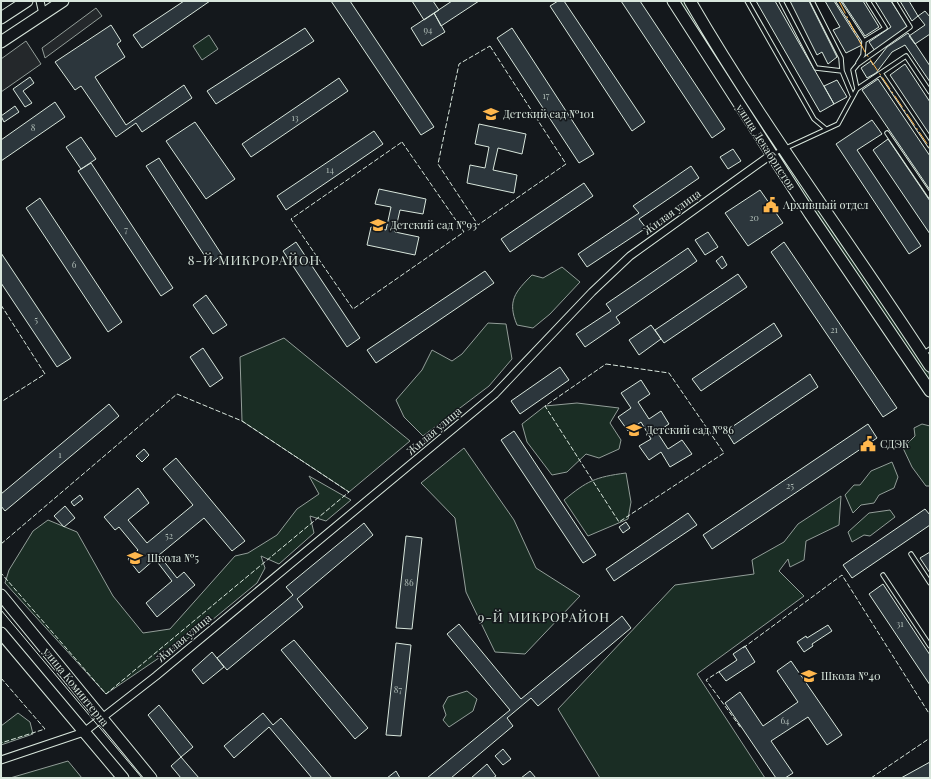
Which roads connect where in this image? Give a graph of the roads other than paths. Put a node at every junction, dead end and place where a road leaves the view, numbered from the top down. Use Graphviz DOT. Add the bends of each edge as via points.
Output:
graph roads {
  1 [pos="26,1"];
  2 [pos="40,1"];
  3 [pos="63,1"];
  4 [pos="673,1"];
  5 [pos="690,1"];
  6 [pos="747,1"];
  7 [pos="781,1"];
  8 [pos="812,1"];
  9 [pos="838,1"];
  10 [pos="868,1"];
  11 [pos="894,1"];
  12 [pos="43,14"];
  13 [pos="1,18"];
  14 [pos="1,42"];
  15 [pos="864,42"];
  16 [pos="858,64"];
  17 [pos="842,71"];
  18 [pos="881,73"];
  19 [pos="858,89"];
  20 [pos="930,92"];
  21 [pos="852,95"];
  22 [pos="826,129"];
  23 [pos="887,133"];
  24 [pos="930,146"];
  25 [pos="784,148"];
  26 [pos="772,154"];
  27 [pos="930,196"];
  28 [pos="926,352"];
  29 [pos="930,366"];
  30 [pos="930,391"];
  31 [pos="911,554"];
  32 [pos="883,575"];
  33 [pos="930,583"];
  34 [pos="1,595"];
  35 [pos="1,633"];
  36 [pos="930,646"];
  37 [pos="102,718"];
  38 [pos="84,732"];
  39 [pos="1,760"];
  40 [pos="123,778"];
  41 [pos="151,778"];
  1 -- 13 [label="street"];
  2 -- 12 [label="street"];
  3 -- 12 [label="street"];
  4 -- 26 [label="street, улица Декабристов"];
  5 -- 25 [label="street, улица Декабристов"];
  6 -- 22 [label="lane" via="814,119"];
  7 -- 17 [label="lane" via="816,68"];
  8 -- 17 [label="lane" via="841,58"];
  9 -- 15 [label="lane"];
  10 -- 15 [label="lane" via="885,28"];
  11 -- 16 [label="lane" via="910,27"];
  12 -- 14 [label="street"];
  15 -- 16 [label="lane" via="863,55"];
  16 -- 19 [label="lane" via="853,70"];
  17 -- 21 [label="lane"];
  18 -- 19 [label="lane"];
  18 -- 20 [label="lane" via="906,56"];
  18 -- 24 [label="lane"];
  19 -- 21 [label="lane"];
  21 -- 22 [label="lane" via="838,124"];
  22 -- 25 [label="lane"];
  23 -- 27 [label="lane"];
  25 -- 26 [label="lane"];
  25 -- 28 [label="street, улица Декабристов"];
  26 -- 30 [label="street, улица Декабристов"];
  26 -- 37 [label="street, Жилая улица" via="630,256 592,292 496,394"];
  28 -- 29 [label="street, улица Декабристов"];
  31 -- 33 [label="lane"];
  32 -- 36 [label="lane"];
  34 -- 37 [label="street, улица Коминтерна"];
  35 -- 38 [label="street, улица Коминтерна"];
  37 -- 38 [label="street, Жилая улица"];
  37 -- 41 [label="street, улица Коминтерна"];
  38 -- 39 [label="street, Жилая улица"];
  38 -- 40 [label="street, улица Коминтерна"];
}
